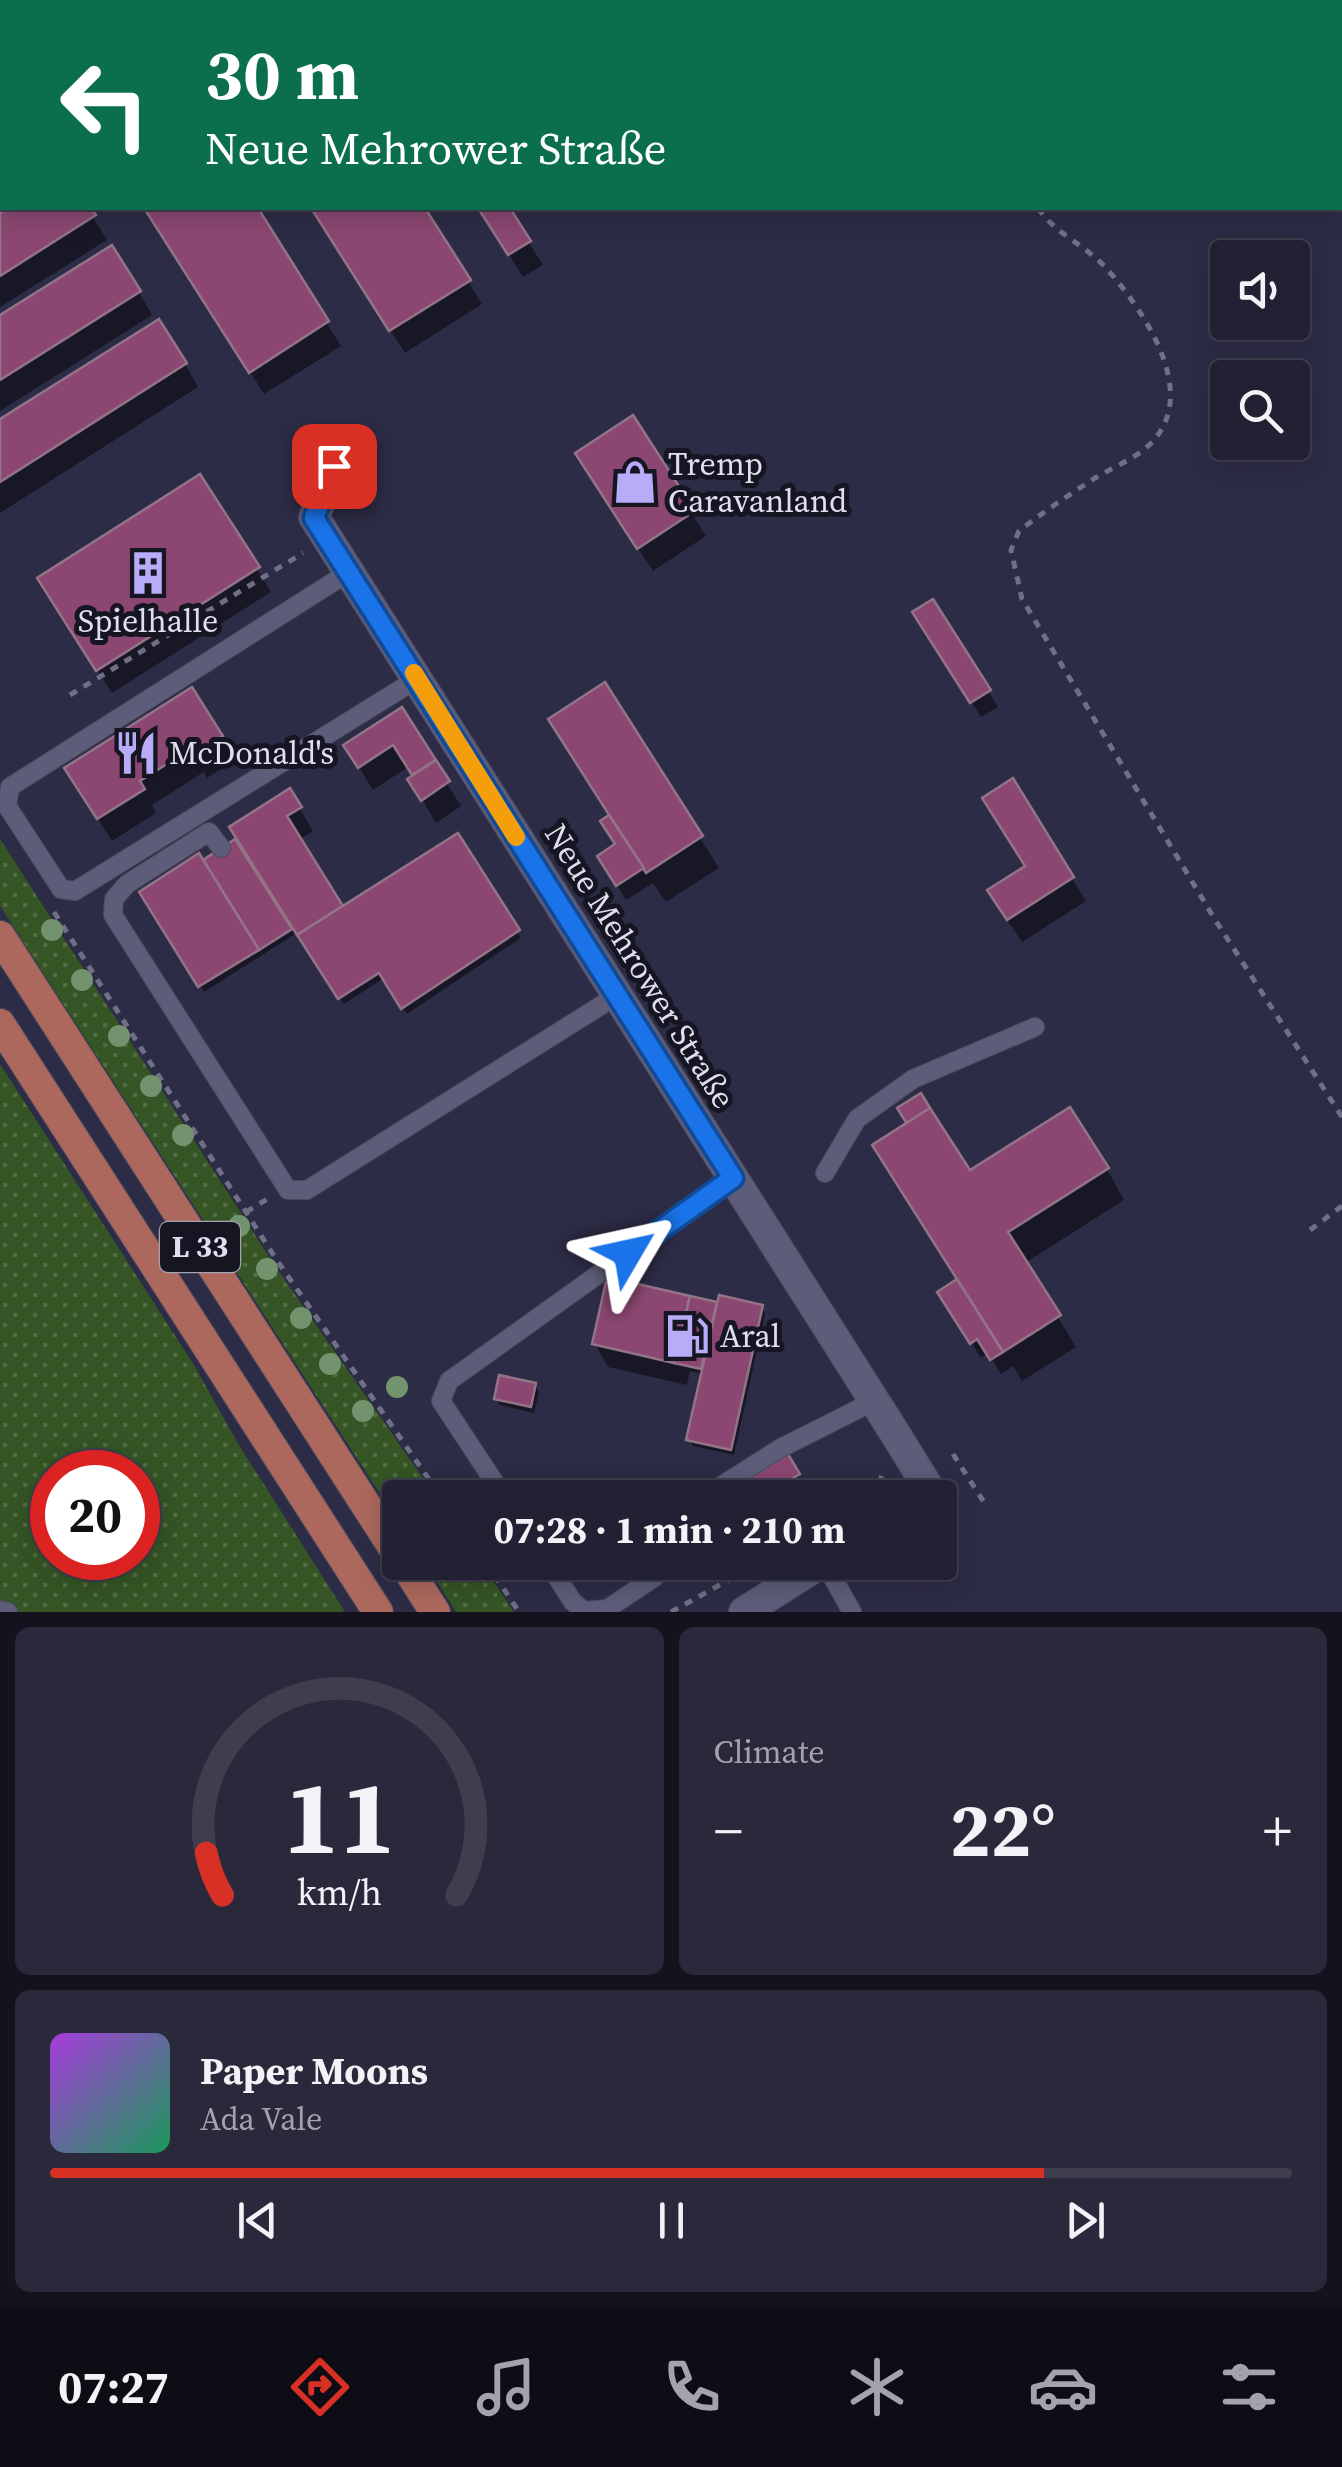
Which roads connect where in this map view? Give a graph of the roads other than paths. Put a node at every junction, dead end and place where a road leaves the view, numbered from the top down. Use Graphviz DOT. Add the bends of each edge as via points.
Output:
graph roads {
  1 [pos="334,466"];
  2 [pos="350,572"];
  3 [pos="418,679"];
  4 [pos="221,848"];
  5 [pos="0,936"];
  6 [pos="616,996"];
  7 [pos="0,1024"];
  8 [pos="1035,1027"];
  9 [pos="826,1173"];
  10 [pos="733,1178"];
  11 [pos="874,1401"];
  12 [pos="492,1480"];
  13 [pos="730,1480"];
  14 [pos="924,1480"];
  15 [pos="382,1529"];
  16 [pos="415,1580"];
  17 [pos="559,1580"];
  18 [pos="650,1580"];
  19 [pos="795,1580"];
  20 [pos="834,1580"];
  21 [pos="0,1610"];
  22 [pos="8,1612"];
  23 [pos="378,1612"];
  24 [pos="435,1612"];
  25 [pos="744,1612"];
  26 [pos="852,1612"];
  1 -- 2 [label="street, Neue Mehrower Straße" via="314,518"];
  2 -- 3 [label="street, Neue Mehrower Straße"];
  2 -- 3 [label="lane" via="10,787 6,806 61,890 76,891"];
  3 -- 6 [label="street, Neue Mehrower Straße"];
  4 -- 6 [label="lane" via="209,832 126,884 114,899 113,915 288,1190 307,1190"];
  5 -- 15 [label="main road, L 33"];
  6 -- 10 [label="street, Neue Mehrower Straße"];
  7 -- 23 [label="main road, L 33"];
  8 -- 9 [label="lane" via="899,1089 858,1119"];
  10 -- 11 [label="street, Neue Mehrower Straße"];
  10 -- 12 [label="lane" via="448,1381 441,1400"];
  11 -- 13 [label="lane"];
  11 -- 14 [label="street, Neue Mehrower Straße"];
  16 -- 24 [label="main road, L 33"];
  17 -- 18 [label="lane" via="584,1610 607,1609"];
  19 -- 25 [label="street"];
  20 -- 26 [label="lane"];
  21 -- 22 [label="lane"];
}
